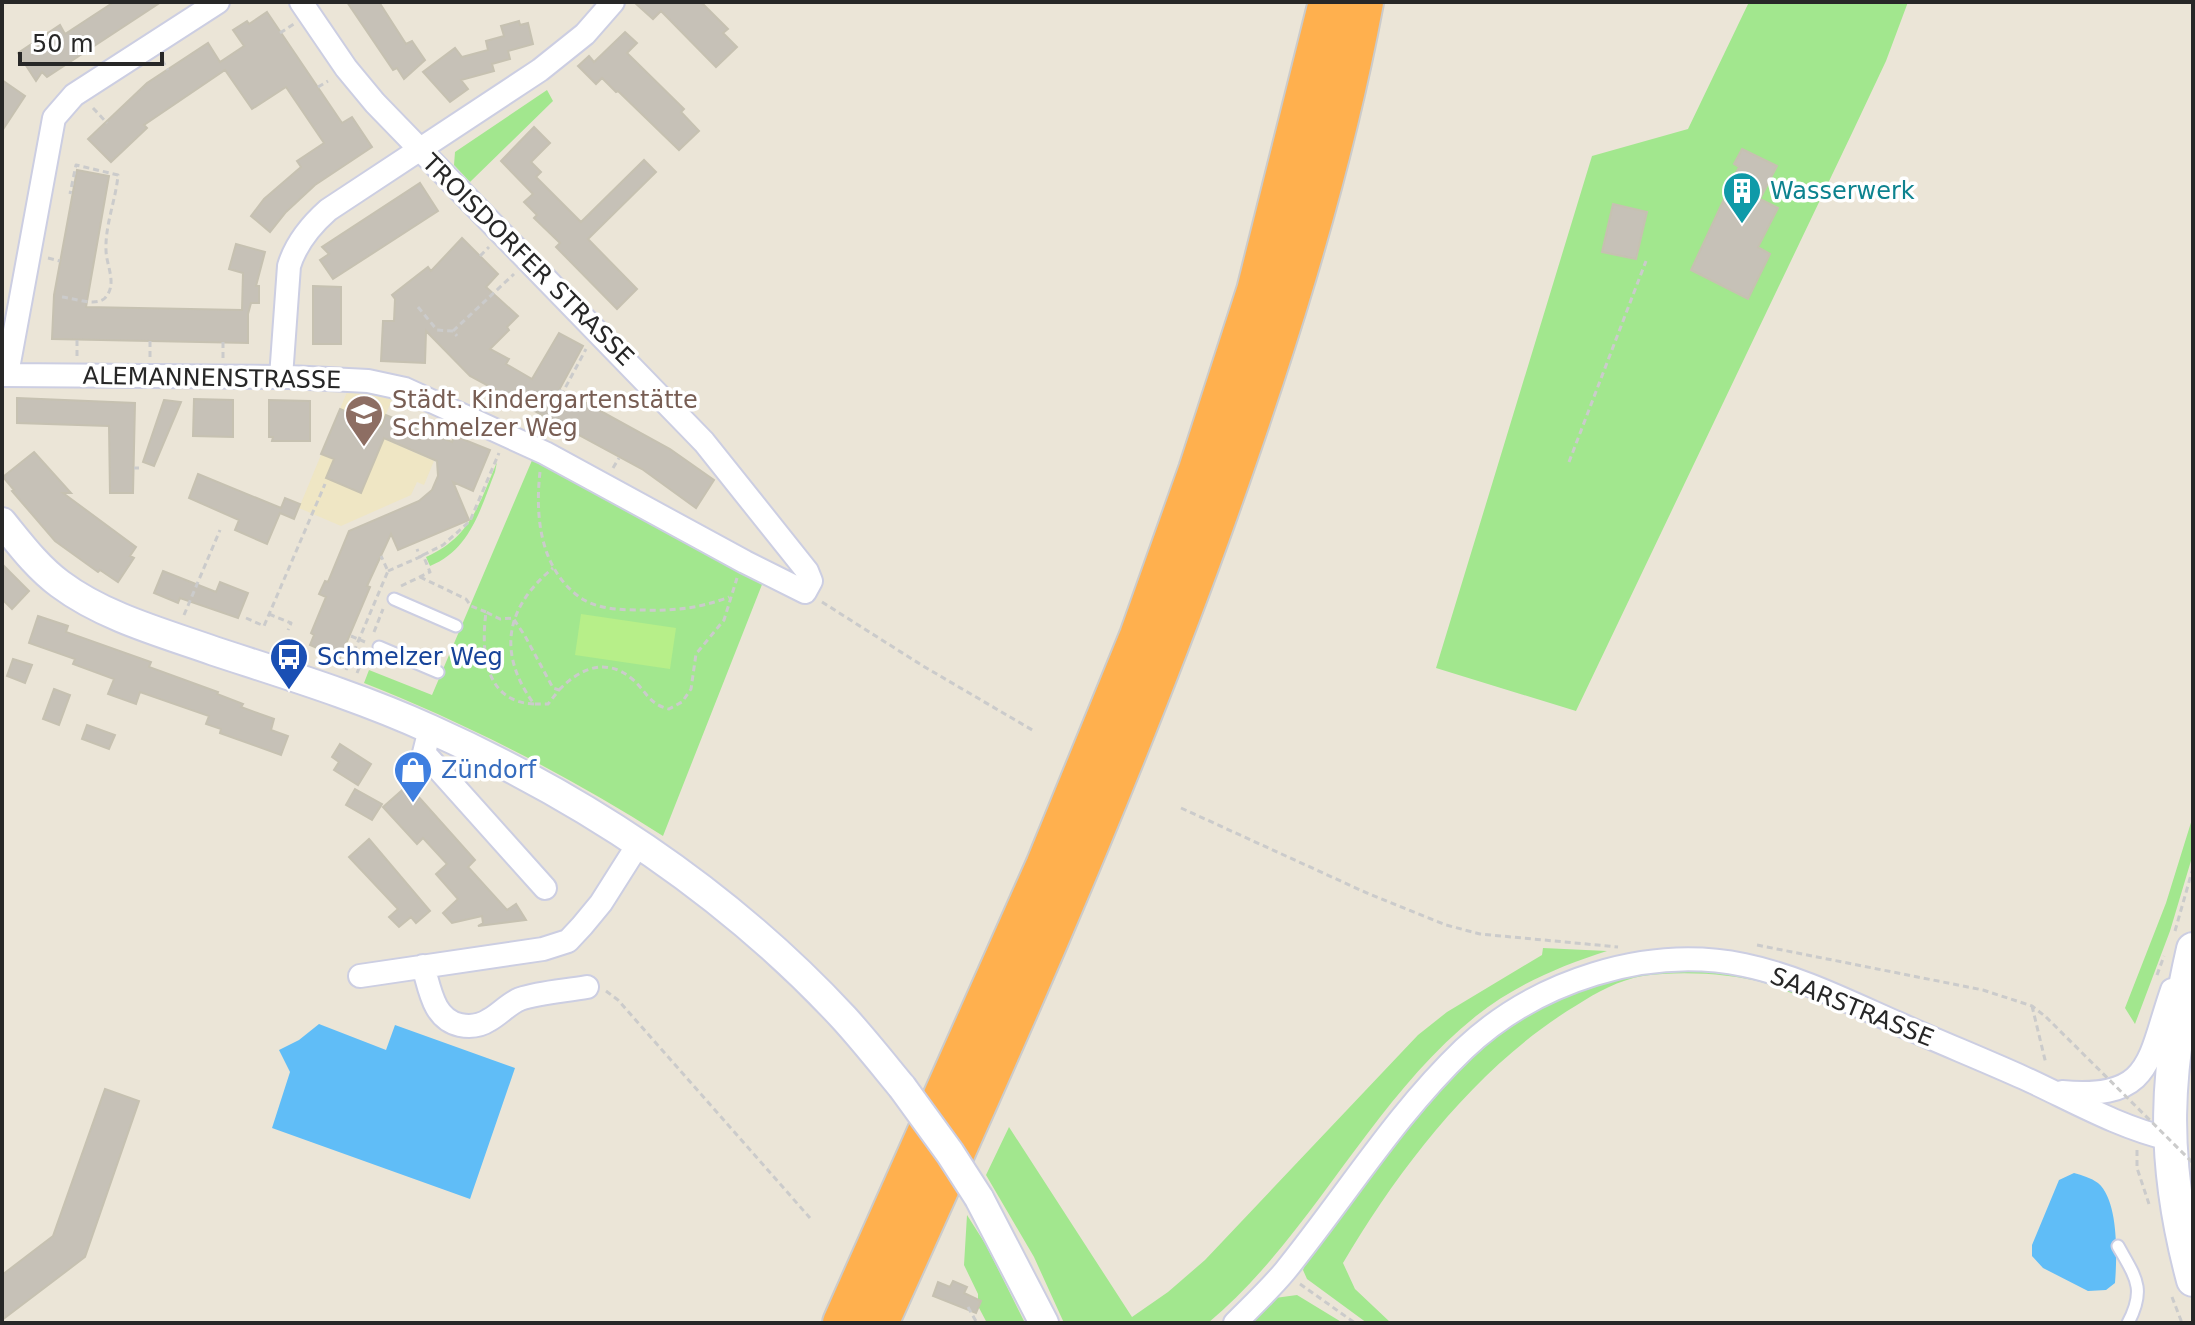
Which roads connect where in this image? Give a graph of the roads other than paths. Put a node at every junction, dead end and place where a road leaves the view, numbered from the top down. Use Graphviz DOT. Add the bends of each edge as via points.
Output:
graph roads {
  1 [pos="218,2"];
  2 [pos="301,2"];
  3 [pos="613,2"];
  4 [pos="1329,2"];
  5 [pos="1363,2"];
  6 [pos="420,151"];
  7 [pos="4,374"];
  8 [pos="281,377"];
  9 [pos="2,522"];
  10 [pos="805,592"];
  11 [pos="394,599"];
  12 [pos="456,626"];
  13 [pos="374,645"];
  14 [pos="438,672"];
  15 [pos="430,729"];
  16 [pos="639,843"];
  17 [pos="545,888"];
  18 [pos="2181,946"];
  19 [pos="423,966"];
  20 [pos="360,976"];
  21 [pos="587,987"];
  22 [pos="2049,1082"];
  23 [pos="2169,1139"];
  24 [pos="2118,1246"];
  25 [pos="2193,1280"];
  26 [pos="843,1323"];
  27 [pos="878,1323"];
  28 [pos="1044,1323"];
  29 [pos="1235,1323"];
  30 [pos="2128,1323"];
  1 -- 7 [label="street" via="74,95 54,118"];
  2 -- 6 [label="street, TROISDORFER STRASSE" via="346,68"];
  3 -- 6 [label="street" via="585,34 540,70"];
  4 -- 26 [label="highway" via="1257,291 1140,636 1046,866"];
  5 -- 27 [label="highway" via="1353,60 1290,300 1165,656 1072,888"];
  6 -- 8 [label="street" via="328,210 300,243 289,266"];
  6 -- 10 [label="street, TROISDORFER STRASSE" via="735,478 807,571 811,581"];
  7 -- 8 [label="street, ALEMANNENSTRASSE"];
  8 -- 10 [label="street, ALEMANNENSTRASSE" via="368,381 427,397 550,455"];
  9 -- 15 [label="street" via="60,584 103,609"];
  11 -- 12 [label="lane"];
  13 -- 14 [label="lane"];
  15 -- 16 [label="street" via="545,786"];
  15 -- 17 [label="street" via="424,753"];
  16 -- 19 [label="street" via="601,903 568,941"];
  16 -- 28 [label="street, bridge" via="781,955 845,1019 950,1153"];
  18 -- 22 [label="street" via="2154,1053 2136,1077 2123,1087 2095,1094"];
  18 -- 23 [label="main road"];
  19 -- 20 [label="street"];
  19 -- 21 [label="street" via="440,1015 463,1026 487,1022 518,1000"];
  22 -- 23 [label="street, SAARSTRASSE" via="2138,1132"];
  22 -- 29 [label="street, SAARSTRASSE" via="1775,973 1683,959 1594,974 1543,996 1467,1046 1426,1088 1284,1272"];
  23 -- 25 [label="main road"];
  24 -- 30 [label="lane" via="2138,1287 2138,1305"];
}
